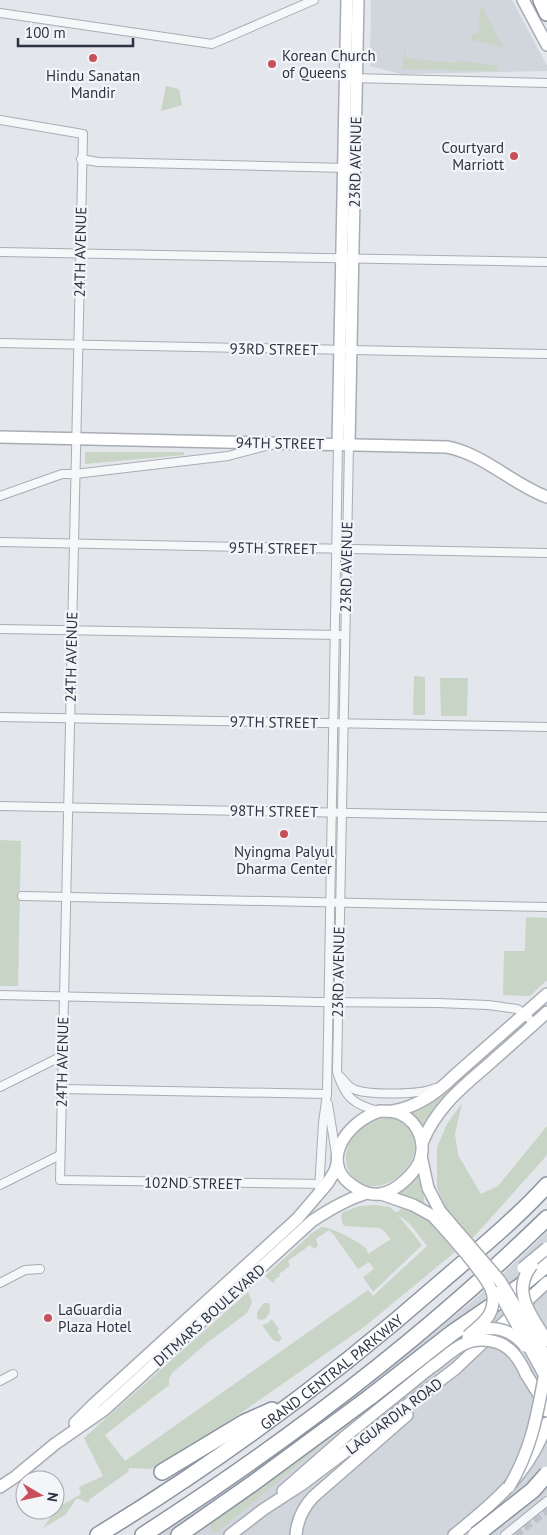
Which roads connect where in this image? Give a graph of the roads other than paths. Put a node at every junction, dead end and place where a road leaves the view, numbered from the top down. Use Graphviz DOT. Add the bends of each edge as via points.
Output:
graph roads {
  1 [pos="314,0"];
  2 [pos="347,0"];
  3 [pos="358,0"];
  4 [pos="523,0"];
  5 [pos="541,0"];
  6 [pos="0,13"];
  7 [pos="547,13"];
  8 [pos="547,45"];
  9 [pos="351,78"];
  10 [pos="547,83"];
  11 [pos="0,120"];
  12 [pos="82,159"];
  13 [pos="349,168"];
  14 [pos="0,252"];
  15 [pos="80,254"];
  16 [pos="347,259"];
  17 [pos="547,262"];
  18 [pos="0,343"];
  19 [pos="78,345"];
  20 [pos="346,350"];
  21 [pos="547,354"];
  22 [pos="0,437"];
  23 [pos="76,438"];
  24 [pos="278,444"];
  25 [pos="344,444"];
  26 [pos="75,474"];
  27 [pos="0,496"];
  28 [pos="547,497"];
  29 [pos="0,542"];
  30 [pos="73,544"];
  31 [pos="337,549"];
  32 [pos="346,549"];
  33 [pos="547,553"];
  34 [pos="0,629"];
  35 [pos="72,631"];
  36 [pos="335,635"];
  37 [pos="344,635"];
  38 [pos="0,717"];
  39 [pos="70,719"];
  40 [pos="334,723"];
  41 [pos="343,723"];
  42 [pos="547,727"];
  43 [pos="0,806"];
  44 [pos="68,807"];
  45 [pos="332,812"];
  46 [pos="341,812"];
  47 [pos="547,817"];
  48 [pos="22,896"];
  49 [pos="66,897"];
  50 [pos="330,902"];
  51 [pos="339,902"];
  52 [pos="547,907"];
  53 [pos="547,994"];
  54 [pos="0,995"];
  55 [pos="64,997"];
  56 [pos="338,1001"];
  57 [pos="328,1002"];
  58 [pos="547,1012"];
  59 [pos="525,1014"];
  60 [pos="534,1024"];
  61 [pos="62,1056"];
  62 [pos="337,1072"];
  63 [pos="454,1076"];
  64 [pos="0,1087"];
  65 [pos="62,1089"];
  66 [pos="326,1094"];
  67 [pos="380,1111"];
  68 [pos="393,1112"];
  69 [pos="422,1143"];
  70 [pos="60,1155"];
  71 [pos="421,1156"];
  72 [pos="337,1160"];
  73 [pos="60,1180"];
  74 [pos="0,1185"];
  75 [pos="544,1187"];
  76 [pos="322,1188"];
  77 [pos="367,1193"];
  78 [pos="381,1194"];
  79 [pos="436,1214"];
  80 [pos="547,1218"];
  81 [pos="547,1248"];
  82 [pos="481,1259"];
  83 [pos="547,1264"];
  84 [pos="40,1269"];
  85 [pos="547,1282"];
  86 [pos="0,1283"];
  87 [pos="514,1304"];
  88 [pos="468,1336"];
  89 [pos="547,1341"];
  90 [pos="547,1361"];
  91 [pos="433,1366"];
  92 [pos="455,1369"];
  93 [pos="13,1374"];
  94 [pos="545,1376"];
  95 [pos="0,1381"];
  96 [pos="299,1398"];
  97 [pos="546,1406"];
  98 [pos="547,1423"];
  99 [pos="55,1444"];
  100 [pos="162,1472"];
  101 [pos="547,1474"];
  102 [pos="0,1487"];
  103 [pos="509,1487"];
  104 [pos="547,1501"];
  105 [pos="264,1509"];
  106 [pos="98,1535"];
  107 [pos="143,1535"];
  108 [pos="179,1535"];
  109 [pos="230,1535"];
  110 [pos="296,1535"];
  111 [pos="454,1535"];
  112 [pos="476,1535"];
  113 [pos="504,1535"];
  1 -- 6 [label="street" via="212,44"];
  2 -- 9 [label="street, 23RD AVENUE"];
  3 -- 9 [label="street, 23RD AVENUE"];
  4 -- 8 [label="street"];
  5 -- 7 [label="highway"];
  9 -- 10 [label="street"];
  9 -- 13 [label="street, 23RD AVENUE"];
  11 -- 12 [label="street, 24TH AVENUE" via="83,134"];
  12 -- 13 [label="street"];
  12 -- 15 [label="street, 24TH AVENUE"];
  13 -- 16 [label="street, 23RD AVENUE"];
  14 -- 15 [label="street"];
  15 -- 16 [label="street"];
  15 -- 19 [label="street, 24TH AVENUE"];
  16 -- 17 [label="street"];
  16 -- 20 [label="street, 23RD AVENUE"];
  18 -- 19 [label="street, 93RD STREET"];
  19 -- 20 [label="street, 93RD STREET"];
  19 -- 23 [label="street, 24TH AVENUE"];
  20 -- 21 [label="street, 93RD STREET"];
  20 -- 25 [label="street, 23RD AVENUE"];
  22 -- 23 [label="street, 94TH STREET"];
  23 -- 24 [label="street, 94TH STREET"];
  23 -- 26 [label="street, 24TH AVENUE"];
  24 -- 25 [label="street, 94TH STREET"];
  24 -- 26 [label="street" via="228,456"];
  25 -- 28 [label="street, 94TH STREET" via="457,449"];
  25 -- 31 [label="street, 23RD AVENUE"];
  25 -- 32 [label="street, 23RD AVENUE"];
  26 -- 27 [label="street" via="62,474"];
  26 -- 30 [label="street, 24TH AVENUE"];
  29 -- 30 [label="street, 95TH STREET"];
  30 -- 31 [label="street, 95TH STREET"];
  30 -- 35 [label="street, 24TH AVENUE"];
  31 -- 32 [label="street, 95TH STREET"];
  31 -- 36 [label="street, 23RD AVENUE"];
  32 -- 33 [label="street, 95TH STREET"];
  32 -- 37 [label="street, 23RD AVENUE"];
  34 -- 35 [label="street"];
  35 -- 36 [label="street"];
  35 -- 39 [label="street, 24TH AVENUE"];
  36 -- 37 [label="street"];
  36 -- 40 [label="street, 23RD AVENUE"];
  37 -- 41 [label="street, 23RD AVENUE"];
  38 -- 39 [label="street, 97TH STREET"];
  39 -- 40 [label="street, 97TH STREET"];
  39 -- 44 [label="street, 24TH AVENUE"];
  40 -- 41 [label="street, 97TH STREET"];
  40 -- 45 [label="street, 23RD AVENUE"];
  41 -- 42 [label="street, 97TH STREET"];
  41 -- 46 [label="street, 23RD AVENUE"];
  43 -- 44 [label="street, 98TH STREET"];
  44 -- 45 [label="street, 98TH STREET"];
  44 -- 49 [label="street, 24TH AVENUE"];
  45 -- 46 [label="street, 98TH STREET"];
  45 -- 50 [label="street, 23RD AVENUE"];
  46 -- 47 [label="street, 98TH STREET"];
  46 -- 51 [label="street, 23RD AVENUE"];
  48 -- 49 [label="street"];
  49 -- 50 [label="street"];
  49 -- 55 [label="street, 24TH AVENUE"];
  50 -- 51 [label="street"];
  50 -- 57 [label="street, 23RD AVENUE"];
  51 -- 52 [label="street"];
  51 -- 56 [label="street, 23RD AVENUE"];
  53 -- 59 [label="street"];
  54 -- 55 [label="street"];
  55 -- 57 [label="street"];
  55 -- 61 [label="street, 24TH AVENUE"];
  56 -- 57 [label="street"];
  56 -- 59 [label="street" via="488,1005 517,1009"];
  56 -- 62 [label="street, 23RD AVENUE"];
  57 -- 66 [label="street, 23RD AVENUE"];
  58 -- 60 [label="street"];
  59 -- 60 [label="street"];
  59 -- 63 [label="street"];
  60 -- 69 [label="street" via="462,1087 434,1118"];
  61 -- 64 [label="street"];
  61 -- 65 [label="street, 24TH AVENUE"];
  62 -- 63 [label="street" via="350,1088 374,1092 418,1093 433,1089"];
  62 -- 67 [label="street, 23RD AVENUE" via="348,1097"];
  63 -- 68 [label="street" via="413,1106"];
  65 -- 66 [label="street"];
  65 -- 70 [label="street, 24TH AVENUE"];
  66 -- 72 [label="street, 23RD AVENUE"];
  66 -- 76 [label="street, 23RD AVENUE"];
  67 -- 68 [label="street"];
  67 -- 72 [label="street" via="371,1114 348,1133 339,1147"];
  68 -- 69 [label="street" via="410,1120"];
  69 -- 71 [label="street"];
  70 -- 73 [label="street, 24TH AVENUE"];
  70 -- 74 [label="street"];
  71 -- 78 [label="street" via="406,1179"];
  71 -- 79 [label="street"];
  72 -- 76 [label="street, DITMARS BOULEVARD" via="335,1171"];
  72 -- 77 [label="street" via="345,1179"];
  73 -- 76 [label="street, 102ND STREET"];
  75 -- 96 [label="highway, GRAND CENTRAL PARKWAY" via="412,1308"];
  76 -- 99 [label="street, DITMARS BOULEVARD" via="297,1219 94,1404"];
  77 -- 78 [label="street"];
  77 -- 99 [label="street, DITMARS BOULEVARD" via="332,1208 312,1221 104,1410"];
  78 -- 79 [label="street"];
  79 -- 82 [label="street, bridge"];
  79 -- 88 [label="street, bridge" via="492,1292 489,1316"];
  80 -- 107 [label="highway, GRAND CENTRAL PARKWAY" via="438,1318 344,1394 256,1459"];
  81 -- 87 [label="street, bridge" via="518,1275"];
  81 -- 89 [label="street, bridge" via="525,1274 522,1290 524,1300"];
  82 -- 87 [label="street, bridge"];
  82 -- 94 [label="street, bridge"];
  83 -- 108 [label="highway"];
  84 -- 86 [label="street" via="25,1270"];
  85 -- 92 [label="street, LAGUARDIA ROAD"];
  87 -- 90 [label="street, bridge"];
  88 -- 91 [label="street, bridge"];
  88 -- 94 [label="street, bridge" via="489,1328 510,1333 523,1343"];
  90 -- 103 [label="street, bridge" via="532,1438"];
  91 -- 97 [label="street, bridge" via="466,1343 492,1341 514,1353"];
  91 -- 105 [label="street" via="347,1435"];
  92 -- 105 [label="street, LAGUARDIA ROAD" via="302,1485"];
  92 -- 110 [label="street" via="313,1497 302,1512"];
  93 -- 95 [label="street"];
  96 -- 100 [label="highway" via="245,1422"];
  96 -- 106 [label="highway, GRAND CENTRAL PARKWAY" via="220,1455"];
  98 -- 103 [label="street, bridge" via="535,1451"];
  99 -- 102 [label="street, DITMARS BOULEVARD"];
  101 -- 112 [label="highway, bridge" via="533,1490"];
  103 -- 111 [label="street"];
  104 -- 113 [label="street"];
  105 -- 109 [label="street, LAGUARDIA ROAD"];
}
